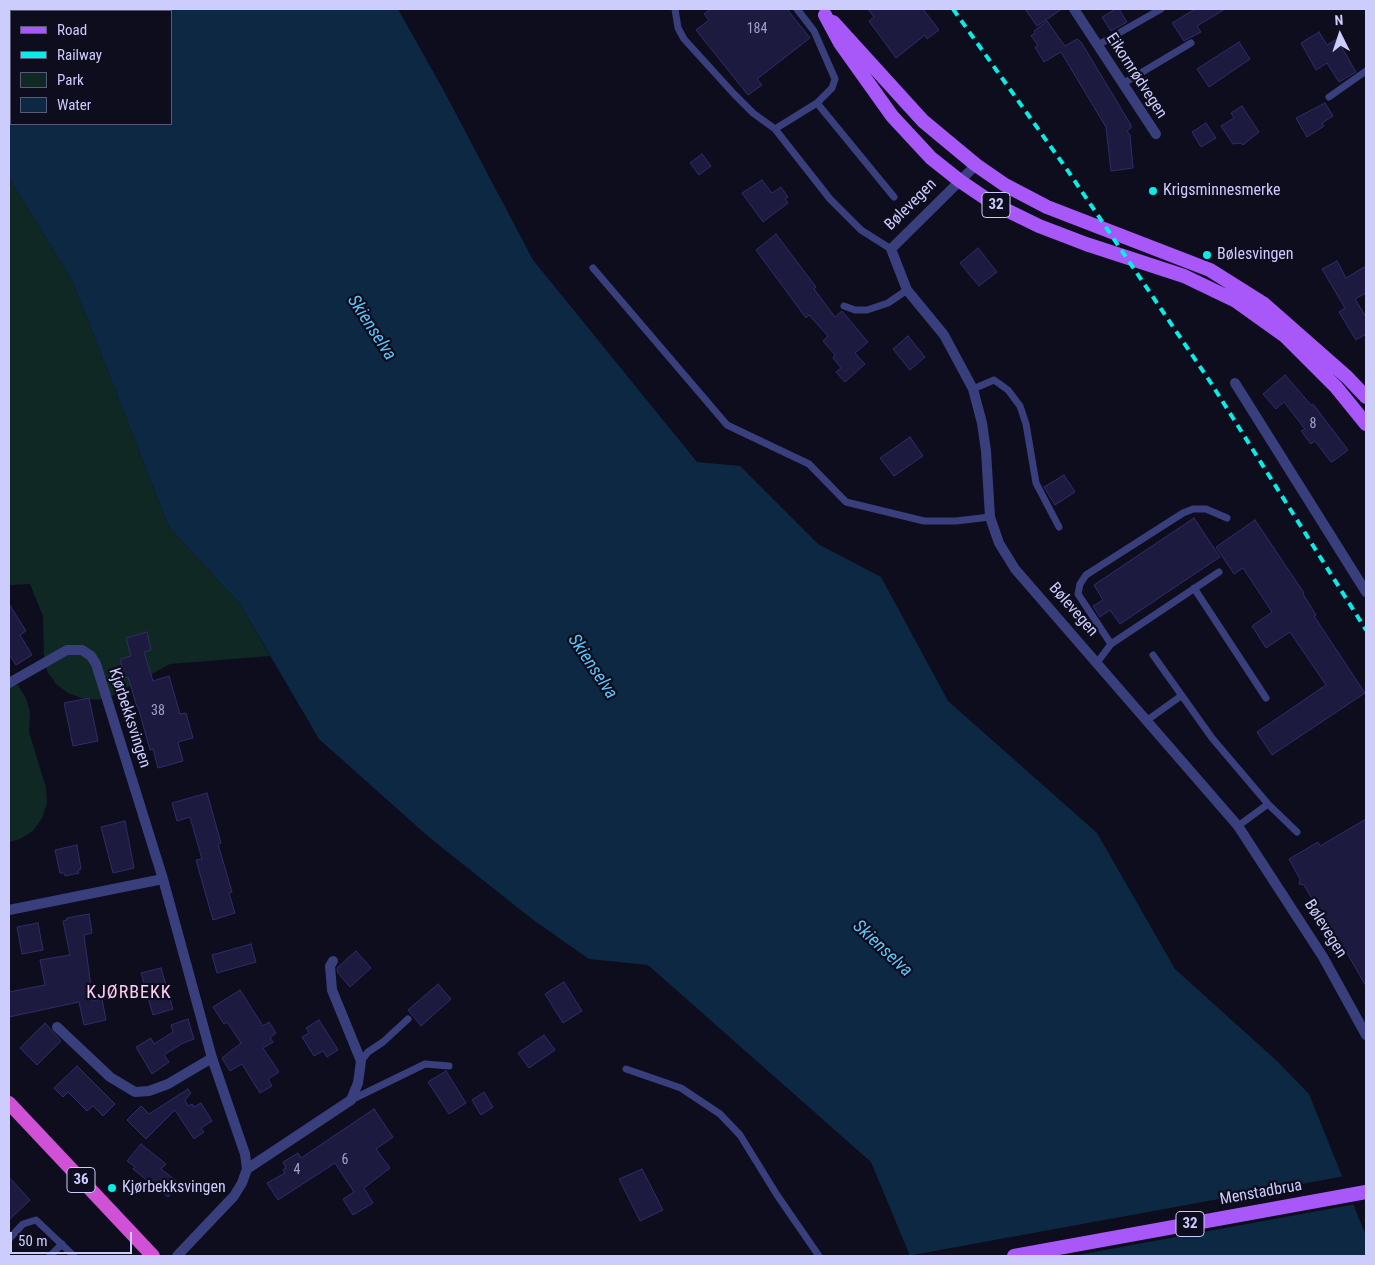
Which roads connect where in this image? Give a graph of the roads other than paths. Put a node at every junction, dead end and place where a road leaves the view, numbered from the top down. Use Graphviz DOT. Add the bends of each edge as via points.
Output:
graph roads {
  1 [pos="675,9"];
  2 [pos="797,9"];
  3 [pos="1074,9"];
  4 [pos="1161,9"];
  5 [pos="823,12"];
  6 [pos="1191,43"];
  7 [pos="1098,45"];
  8 [pos="1366,70"];
  9 [pos="1124,83"];
  10 [pos="1329,97"];
  11 [pos="817,104"];
  12 [pos="775,130"];
  13 [pos="1156,134"];
  14 [pos="976,165"];
  15 [pos="960,181"];
  16 [pos="894,197"];
  17 [pos="891,249"];
  18 [pos="593,268"];
  19 [pos="907,290"];
  20 [pos="844,306"];
  21 [pos="1235,383"];
  22 [pos="973,389"];
  23 [pos="1366,397"];
  24 [pos="1366,424"];
  25 [pos="990,517"];
  26 [pos="1227,518"];
  27 [pos="1059,527"];
  28 [pos="1219,572"];
  29 [pos="1194,588"];
  30 [pos="1366,592"];
  31 [pos="1111,644"];
  32 [pos="1152,655"];
  33 [pos="1096,664"];
  34 [pos="9,684"];
  35 [pos="1182,696"];
  36 [pos="1266,698"];
  37 [pos="1146,721"];
  38 [pos="1268,804"];
  39 [pos="1238,826"];
  40 [pos="1297,832"];
  41 [pos="163,879"];
  42 [pos="9,910"];
  43 [pos="333,961"];
  44 [pos="408,1019"];
  45 [pos="58,1027"];
  46 [pos="1366,1035"];
  47 [pos="212,1058"];
  48 [pos="361,1062"];
  49 [pos="449,1066"];
  50 [pos="626,1069"];
  51 [pos="351,1100"];
  52 [pos="9,1103"];
  53 [pos="247,1169"];
  54 [pos="1366,1192"];
  55 [pos="9,1239"];
  56 [pos="62,1244"];
  57 [pos="50,1256"];
  58 [pos="74,1256"];
  59 [pos="153,1256"];
  60 [pos="178,1256"];
  61 [pos="819,1256"];
  62 [pos="1014,1256"];
  1 -- 12 [label="lane" via="678,28 684,39 753,114"];
  2 -- 11 [label="lane" via="814,31 834,79 832,88"];
  3 -- 7 [label="street, Eikornrødvegen"];
  4 -- 7 [label="lane"];
  5 -- 14 [label="main road, Bølevegen / 32" via="923,120"];
  5 -- 15 [label="main road, Bølevegen / 32" via="840,43 892,116 931,158"];
  6 -- 9 [label="lane"];
  7 -- 9 [label="street, Eikornrødvegen"];
  8 -- 10 [label="lane"];
  9 -- 13 [label="street, Eikornrødvegen"];
  11 -- 12 [label="lane"];
  11 -- 16 [label="lane"];
  12 -- 17 [label="lane" via="830,199 861,230"];
  14 -- 15 [label="street, Bølevegen"];
  14 -- 23 [label="main road, Bølevegen / 32" via="1047,207 1188,260 1235,285 1264,304"];
  15 -- 17 [label="street, Bølevegen"];
  15 -- 24 [label="main road, Bølevegen / 32" via="994,204 1039,226 1184,276 1236,301 1285,336"];
  17 -- 19 [label="street, Bølevegen"];
  18 -- 25 [label="lane" via="727,425 809,464 846,502 924,521"];
  19 -- 20 [label="lane" via="888,303 868,310"];
  19 -- 22 [label="street, Bølevegen" via="944,335"];
  21 -- 30 [label="street"];
  22 -- 25 [label="street, Bølevegen" via="986,451"];
  22 -- 27 [label="lane" via="994,380 1008,390 1020,406 1036,483"];
  25 -- 33 [label="street, Bølevegen" via="999,543 1015,569"];
  26 -- 31 [label="lane" via="1206,509 1183,513 1086,575 1078,594"];
  28 -- 29 [label="lane"];
  29 -- 31 [label="lane"];
  29 -- 36 [label="lane"];
  31 -- 33 [label="lane"];
  32 -- 35 [label="lane"];
  33 -- 37 [label="street, Bølevegen"];
  34 -- 41 [label="street, Kjørbekksvingen" via="67,650 82,650 91,656"];
  35 -- 37 [label="lane"];
  35 -- 38 [label="lane" via="1212,738"];
  37 -- 39 [label="street, Bølevegen"];
  38 -- 39 [label="lane"];
  38 -- 40 [label="lane"];
  39 -- 46 [label="street, Bølevegen" via="1322,957"];
  41 -- 42 [label="street"];
  41 -- 47 [label="street, Kjørbekksvingen"];
  43 -- 48 [label="street" via="332,990"];
  44 -- 48 [label="lane" via="368,1052"];
  45 -- 47 [label="street" via="110,1077 135,1092 150,1091 168,1084"];
  47 -- 53 [label="street, Kjørbekksvingen" via="245,1154"];
  48 -- 51 [label="street"];
  49 -- 51 [label="lane" via="425,1064"];
  50 -- 61 [label="lane" via="681,1088 720,1114 740,1135"];
  51 -- 53 [label="street"];
  52 -- 59 [label="highway, 36"];
  53 -- 60 [label="street" via="234,1196"];
  54 -- 62 [label="main road, Menstadbrua / 32"];
  55 -- 56 [label="lane" via="23,1224 36,1220"];
  56 -- 57 [label="lane"];
  56 -- 58 [label="lane"];
}
